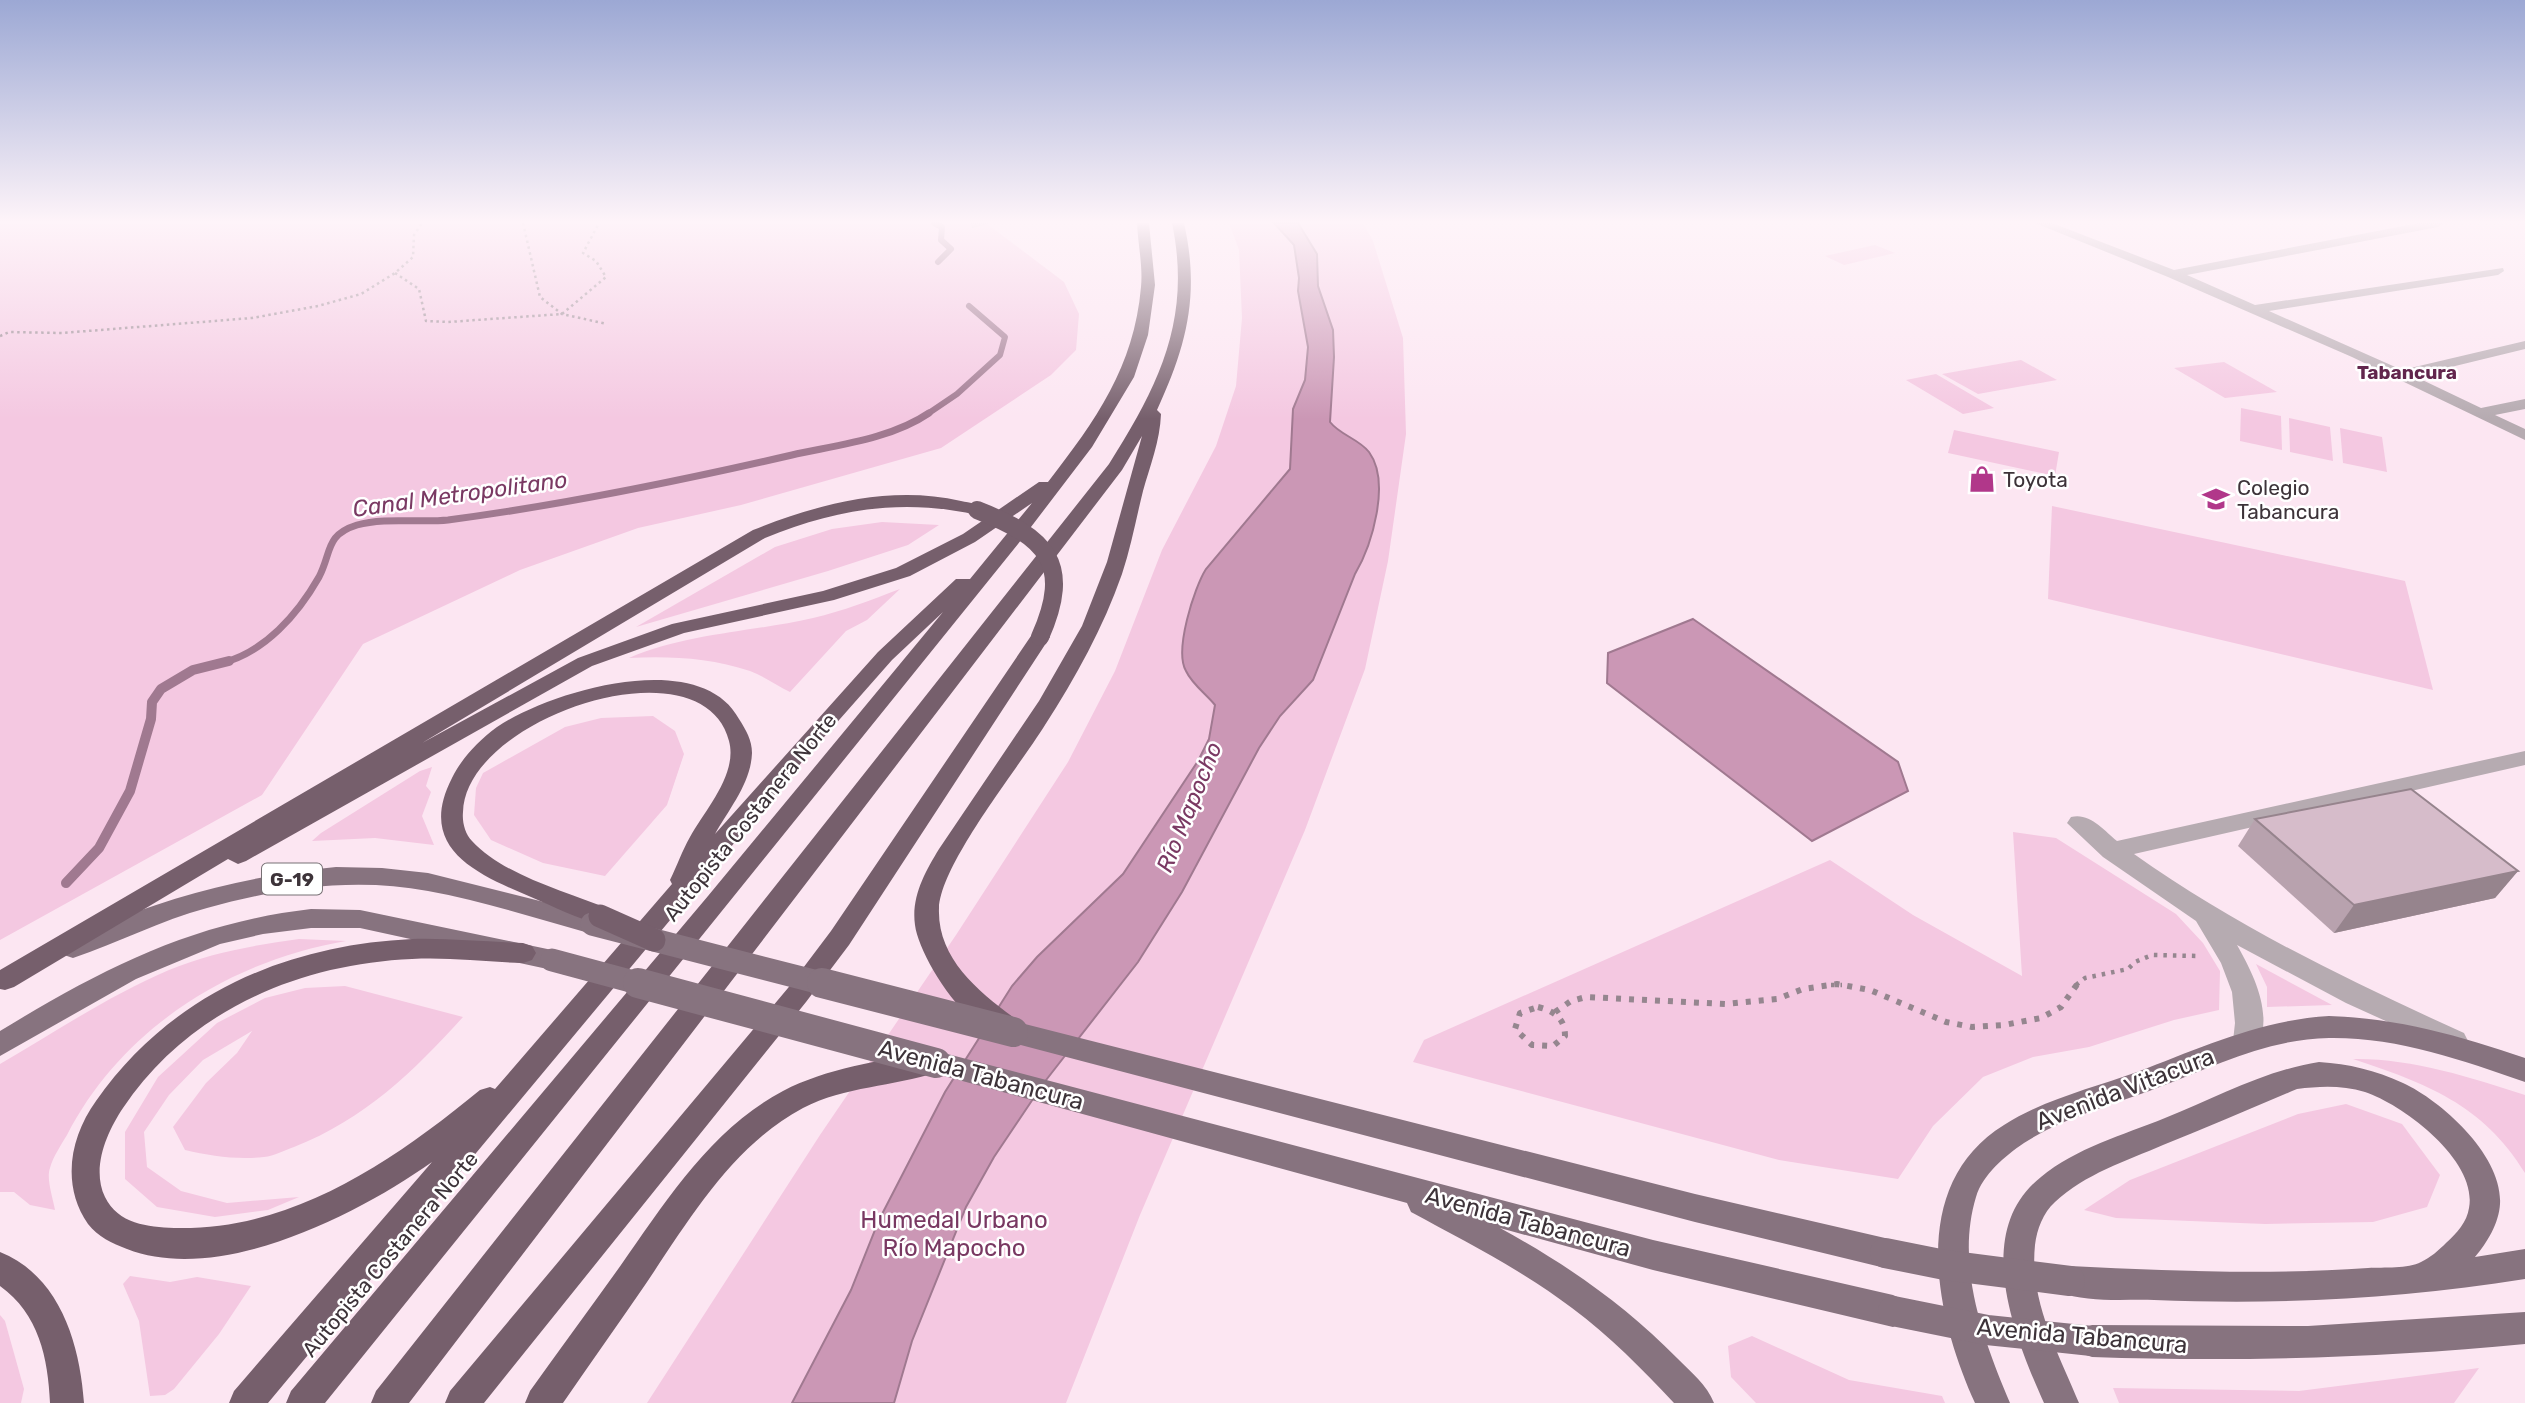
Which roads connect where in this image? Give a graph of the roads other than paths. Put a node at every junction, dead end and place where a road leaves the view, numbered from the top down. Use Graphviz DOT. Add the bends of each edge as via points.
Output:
graph roads {
  1 [pos="1148,288"];
  2 [pos="1185,288"];
  3 [pos="2206,288"];
  4 [pos="2386,288"];
  5 [pos="2254,309"];
  6 [pos="2525,345"];
  7 [pos="2400,374"];
  8 [pos="1153,403"];
  9 [pos="2525,404"];
  10 [pos="2479,413"];
  11 [pos="2525,435"];
  12 [pos="1067,469"];
  13 [pos="1012,540"];
  14 [pos="2525,758"];
  15 [pos="2079,823"];
  16 [pos="2112,851"];
  17 [pos="668,908"];
  18 [pos="2207,918"];
  19 [pos="596,920"];
  20 [pos="94,926"];
  21 [pos="523,953"];
  22 [pos="2,981"];
  23 [pos="1013,1032"];
  24 [pos="2247,1041"];
  25 [pos="0,1045"];
  26 [pos="542,1055"];
  27 [pos="2494,1059"];
  28 [pos="936,1063"];
  29 [pos="2525,1069"];
  30 [pos="1383,1183"];
  31 [pos="2525,1264"];
  32 [pos="0,1267"];
  33 [pos="2424,1279"];
  34 [pos="2525,1328"];
  35 [pos="67,1403"];
  36 [pos="246,1403"];
  37 [pos="303,1403"];
  38 [pos="388,1403"];
  39 [pos="462,1403"];
  40 [pos="542,1403"];
  41 [pos="1697,1403"];
  42 [pos="1993,1403"];
  43 [pos="2062,1403"];
  1 -- 12 [label="highway, Autopista Costanera Norte" via="1134,358 1103,419"];
  2 -- 8 [label="highway" via="1176,347"];
  3 -- 5 [label="street"];
  4 -- 5 [label="street"];
  5 -- 7 [label="street"];
  6 -- 7 [label="street"];
  7 -- 10 [label="street"];
  8 -- 23 [label="highway" via="1151,436 1101,607 1060,684 930,889 929,933 945,970 963,993"];
  8 -- 38 [label="highway" via="1116,466 1076,520"];
  9 -- 10 [label="street"];
  10 -- 11 [label="street"];
  12 -- 13 [label="highway, Autopista Costanera Norte"];
  12 -- 20 [label="highway" via="969,538 903,572 827,596 679,628 585,662 280,834"];
  13 -- 17 [label="highway" via="852,690"];
  13 -- 37 [label="highway, Autopista Costanera Norte"];
  14 -- 16 [label="street"];
  15 -- 16 [label="street"];
  16 -- 18 [label="street"];
  17 -- 19 [label="highway" via="739,769 740,739 727,714 703,696 667,687 628,687 570,699 511,727 476,755 463,772 451,806 455,836 476,859"];
  17 -- 26 [label="highway"];
  18 -- 24 [label="street" via="2249,999"];
  18 -- 27 [label="street" via="2313,976"];
  19 -- 22 [label="main road, G-19" via="402,877 318,876 259,885 186,905 96,938"];
  19 -- 23 [label="main road, G-19, bridge" via="654,940"];
  20 -- 22 [label="highway"];
  20 -- 39 [label="highway, bridge" via="759,534 827,510 873,502 934,502 977,510 1023,531 1042,549 1056,572 1057,597 1040,637 840,939"];
  21 -- 25 [label="main road, G-19" via="360,919 262,923 150,960"];
  21 -- 26 [label="highway" via="414,948 347,954 272,975 214,1004 158,1046 109,1102 86,1161 89,1195 97,1213 112,1227 150,1241 206,1244 281,1226 412,1161"];
  21 -- 28 [label="main road, Avenida Tabancura / G-19, bridge"];
  23 -- 33 [label="main road, bridge" via="1798,1234 1945,1265 2070,1280 2249,1288"];
  24 -- 27 [label="main road, Avenida Vitacura" via="2299,1028 2361,1028 2436,1041"];
  24 -- 42 [label="main road, Avenida Vitacura" via="2022,1129 2003,1141 1970,1175 1954,1243 1956,1283 1974,1358"];
  26 -- 36 [label="highway"];
  27 -- 29 [label="main road, Avenida Vitacura"];
  28 -- 30 [label="main road, Avenida Tabancura"];
  28 -- 40 [label="highway" via="819,1089 775,1110 735,1139 704,1175"];
  30 -- 34 [label="main road, Avenida Tabancura, bridge" via="1653,1255 1987,1330 2198,1346 2414,1340"];
  30 -- 41 [label="main road" via="1582,1296 1621,1326"];
  31 -- 33 [label="main road"];
  32 -- 35 [label="highway" via="32,1294 49,1318 61,1346"];
  33 -- 43 [label="main road" via="2468,1242 2481,1219 2484,1192 2468,1156 2437,1121 2397,1094 2330,1073 2294,1078 2095,1160 2037,1200 2020,1235 2018,1264 2034,1334"];
}
